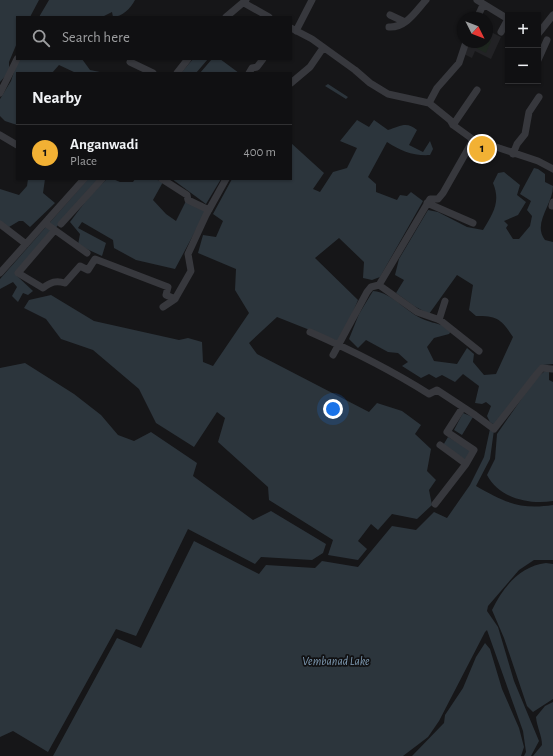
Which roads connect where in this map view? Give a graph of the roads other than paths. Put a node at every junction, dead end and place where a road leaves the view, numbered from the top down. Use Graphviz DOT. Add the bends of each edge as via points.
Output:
graph roads {
  1 [pos="312,0"];
  2 [pos="426,0"];
  3 [pos="477,0"];
  4 [pos="245,1"];
  5 [pos="483,5"];
  6 [pos="480,12"];
  7 [pos="229,15"];
  8 [pos="390,15"];
  9 [pos="553,15"];
  10 [pos="268,16"];
  11 [pos="505,17"];
  12 [pos="405,22"];
  13 [pos="505,25"];
  14 [pos="389,26"];
  15 [pos="293,29"];
  16 [pos="541,31"];
  17 [pos="501,32"];
  18 [pos="541,36"];
  19 [pos="550,41"];
  20 [pos="323,48"];
  21 [pos="464,48"];
  22 [pos="541,55"];
  23 [pos="16,60"];
  24 [pos="187,60"];
  25 [pos="262,60"];
  26 [pos="130,62"];
  27 [pos="151,72"];
  28 [pos="178,72"];
  29 [pos="250,72"];
  30 [pos="292,82"];
  31 [pos="477,90"];
  32 [pos="0,93"];
  33 [pos="539,97"];
  34 [pos="429,103"];
  35 [pos="453,125"];
  36 [pos="0,135"];
  37 [pos="472,139"];
  38 [pos="16,143"];
  39 [pos="513,154"];
  40 [pos="553,169"];
  41 [pos="83,180"];
  42 [pos="101,180"];
  43 [pos="164,180"];
  44 [pos="225,180"];
  45 [pos="427,203"];
  46 [pos="208,210"];
  47 [pos="45,223"];
  48 [pos="473,223"];
  49 [pos="0,224"];
  50 [pos="61,224"];
  51 [pos="54,231"];
  52 [pos="26,244"];
  53 [pos="87,253"];
  54 [pos="0,274"];
  55 [pos="379,285"];
  56 [pos="174,299"];
  57 [pos="445,301"];
  58 [pos="163,307"];
  59 [pos="439,320"];
  60 [pos="310,332"];
  61 [pos="339,345"];
  62 [pos="478,351"];
  63 [pos="333,356"];
  64 [pos="552,369"];
  65 [pos="463,407"];
  66 [pos="440,445"];
  67 [pos="466,464"];
  68 [pos="435,504"];
  1 -- 15 [label="street"];
  2 -- 12 [label="street"];
  3 -- 5 [label="street"];
  4 -- 7 [label="street"];
  4 -- 10 [label="street"];
  5 -- 6 [label="street"];
  5 -- 11 [label="street"];
  8 -- 12 [label="street"];
  9 -- 16 [label="street"];
  12 -- 14 [label="street"];
  13 -- 17 [label="street"];
  15 -- 20 [label="street"];
  18 -- 19 [label="street"];
  19 -- 22 [label="street"];
  20 -- 30 [label="street" via="310,67"];
  20 -- 34 [label="street" via="388,94"];
  21 -- 34 [label="street" via="458,64 437,88"];
  23 -- 32 [label="street"];
  24 -- 28 [label="street"];
  25 -- 29 [label="street"];
  26 -- 27 [label="street"];
  31 -- 35 [label="street"];
  33 -- 39 [label="street" via="530,112 525,134"];
  34 -- 35 [label="street"];
  35 -- 37 [label="street"];
  36 -- 38 [label="street"];
  37 -- 39 [label="street"];
  37 -- 45 [label="street" via="443,193 438,199 430,198"];
  39 -- 40 [label="street" via="538,161"];
  41 -- 47 [label="street"];
  42 -- 50 [label="street"];
  43 -- 46 [label="street" via="187,195 188,200"];
  44 -- 46 [label="street"];
  45 -- 48 [label="street"];
  45 -- 55 [label="street"];
  46 -- 56 [label="street" via="188,254 191,271"];
  47 -- 51 [label="street"];
  47 -- 52 [label="street"];
  49 -- 52 [label="street"];
  51 -- 53 [label="street"];
  51 -- 56 [label="street" via="18,273 43,288 51,282 59,281 65,284 80,266 88,270 96,259 168,287 166,295"];
  52 -- 54 [label="street"];
  55 -- 59 [label="street" via="416,312"];
  55 -- 61 [label="street" via="366,292"];
  56 -- 58 [label="street"];
  57 -- 59 [label="street"];
  59 -- 62 [label="street"];
  60 -- 61 [label="street"];
  61 -- 63 [label="street"];
  61 -- 65 [label="street" via="399,375 429,394 437,390"];
  64 -- 65 [label="street" via="542,368 494,429"];
  65 -- 67 [label="street" via="447,432 474,450"];
  66 -- 67 [label="street"];
  67 -- 68 [label="street"];
}
